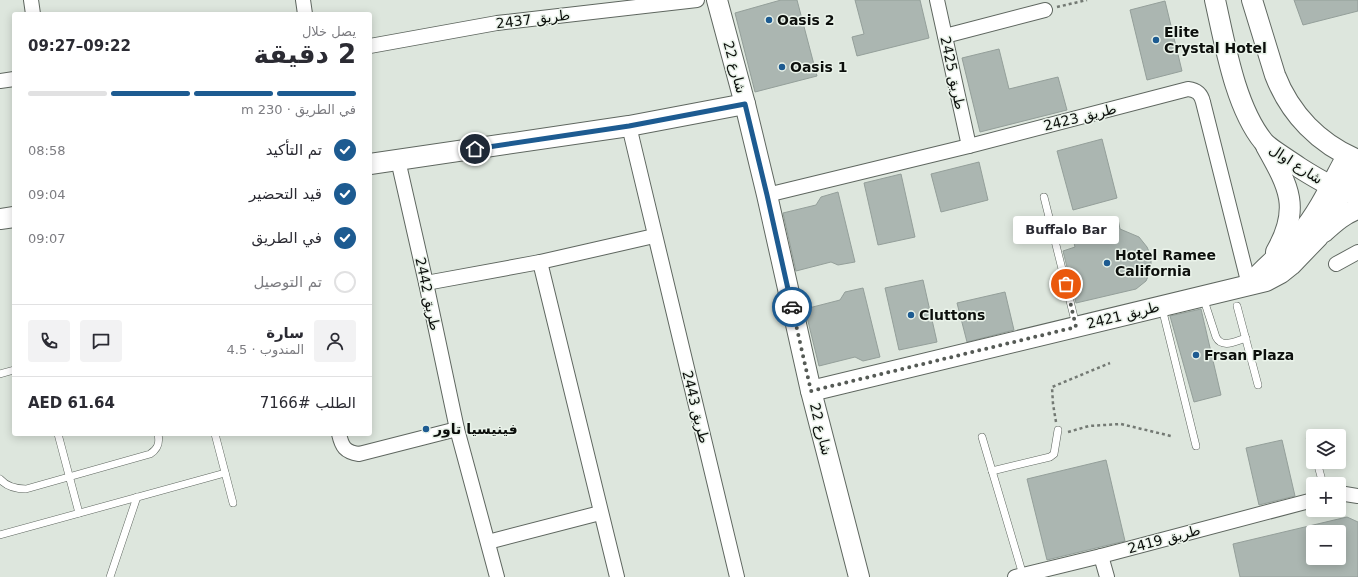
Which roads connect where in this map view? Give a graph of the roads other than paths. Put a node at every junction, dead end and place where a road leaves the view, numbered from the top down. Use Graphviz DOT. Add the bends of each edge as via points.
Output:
graph roads {
  1 [pos="31,0"];
  2 [pos="303,0"];
  3 [pos="697,0"];
  4 [pos="717,0"];
  5 [pos="937,0"];
  6 [pos="1215,0"];
  7 [pos="1252,0"];
  8 [pos="1045,10"];
  9 [pos="33,12"];
  10 [pos="305,12"];
  11 [pos="945,36"];
  12 [pos="372,46"];
  13 [pos="12,79"];
  14 [pos="0,81"];
  15 [pos="745,104"];
  16 [pos="629,126"];
  17 [pos="1264,143"];
  18 [pos="969,146"];
  19 [pos="398,160"];
  20 [pos="1354,162"];
  21 [pos="372,164"];
  22 [pos="1344,191"];
  23 [pos="767,195"];
  24 [pos="1044,197"];
  25 [pos="1358,208"];
  26 [pos="12,217"];
  27 [pos="0,219"];
  28 [pos="654,236"];
  29 [pos="1318,237"];
  30 [pos="1358,252"];
  31 [pos="540,262"];
  32 [pos="1271,262"];
  33 [pos="1336,264"];
  34 [pos="426,283"];
  35 [pos="1250,284"];
  36 [pos="1203,296"];
  37 [pos="1161,306"];
  38 [pos="1238,306"];
  39 [pos="1076,327"];
  40 [pos="1246,338"];
  41 [pos="12,371"];
  42 [pos="0,374"];
  43 [pos="1258,386"];
  44 [pos="811,391"];
  45 [pos="457,429"];
  46 [pos="1058,430"];
  47 [pos="59,436"];
  48 [pos="158,436"];
  49 [pos="216,436"];
  50 [pos="339,436"];
  51 [pos="982,437"];
  52 [pos="1196,446"];
  53 [pos="992,471"];
  54 [pos="225,473"];
  55 [pos="69,477"];
  56 [pos="0,478"];
  57 [pos="1346,494"];
  58 [pos="1358,496"];
  59 [pos="137,497"];
  60 [pos="1306,502"];
  61 [pos="233,503"];
  62 [pos="79,513"];
  63 [pos="600,513"];
  64 [pos="0,535"];
  65 [pos="488,542"];
  66 [pos="1101,556"];
  67 [pos="1019,576"];
  68 [pos="110,577"];
  69 [pos="497,577"];
  70 [pos="617,577"];
  71 [pos="737,577"];
  72 [pos="859,577"];
  73 [pos="1106,577"];
  1 -- 9 [label="street"];
  2 -- 10 [label="street"];
  3 -- 12 [label="street, طريق 2437" via="497,23"];
  4 -- 15 [label="street, شارع 22"];
  5 -- 11 [label="street, طريق 2425"];
  6 -- 17 [label="street, شارع اوال" via="1234,78 1249,120"];
  7 -- 20 [label="street" via="1275,75 1292,108 1306,125"];
  8 -- 11 [label="street"];
  11 -- 18 [label="street, طريق 2425"];
  13 -- 14 [label="street"];
  15 -- 16 [label="street"];
  15 -- 23 [label="street, شارع 22"];
  16 -- 19 [label="street"];
  16 -- 28 [label="street, طريق 2443"];
  17 -- 22 [label="street, شارع اوال"];
  17 -- 32 [label="street" via="1283,178 1290,201 1286,232"];
  18 -- 23 [label="street, طريق 2423"];
  18 -- 35 [label="street, طريق 2423" via="1193,90 1202,96 1204,102"];
  19 -- 21 [label="street"];
  19 -- 34 [label="street, طريق 2442"];
  20 -- 22 [label="street, طريق 2421"];
  22 -- 29 [label="street, طريق 2421"];
  22 -- 32 [label="street, طريق 2421" via="1325,197 1302,232"];
  23 -- 44 [label="street, شارع 22"];
  24 -- 39 [label="lane"];
  25 -- 29 [label="street"];
  26 -- 27 [label="street"];
  28 -- 31 [label="street"];
  28 -- 71 [label="street, طريق 2443"];
  29 -- 35 [label="street, طريق 2421" via="1281,273 1266,281"];
  30 -- 33 [label="street"];
  31 -- 34 [label="street"];
  31 -- 63 [label="street"];
  32 -- 35 [label="street, طريق 2421"];
  34 -- 45 [label="street, طريق 2442"];
  35 -- 36 [label="street, طريق 2421"];
  36 -- 37 [label="street, طريق 2421"];
  36 -- 40 [label="lane" via="1217,340 1226,344"];
  37 -- 39 [label="street, طريق 2421"];
  37 -- 52 [label="lane"];
  38 -- 40 [label="lane"];
  39 -- 44 [label="street, طريق 2421" via="973,347"];
  40 -- 43 [label="lane"];
  41 -- 42 [label="lane"];
  44 -- 72 [label="street, شارع 22"];
  45 -- 50 [label="street" via="359,454 346,449 341,444"];
  45 -- 65 [label="street, طريق 2442"];
  46 -- 53 [label="lane" via="1054,454 1050,457"];
  47 -- 55 [label="lane"];
  48 -- 55 [label="lane" via="157,447 150,454"];
  49 -- 54 [label="lane"];
  51 -- 53 [label="lane"];
  53 -- 67 [label="lane"];
  54 -- 59 [label="lane"];
  54 -- 61 [label="lane"];
  55 -- 56 [label="lane" via="26,489 7,485"];
  55 -- 62 [label="lane"];
  57 -- 58 [label="street"];
  59 -- 62 [label="lane"];
  59 -- 68 [label="lane"];
  60 -- 66 [label="street, طريق 2419" via="1114,550"];
  62 -- 64 [label="lane"];
  63 -- 65 [label="street"];
  63 -- 70 [label="street"];
  65 -- 69 [label="street, طريق 2442"];
  66 -- 67 [label="street, طريق 2419"];
  66 -- 73 [label="street"];
}
